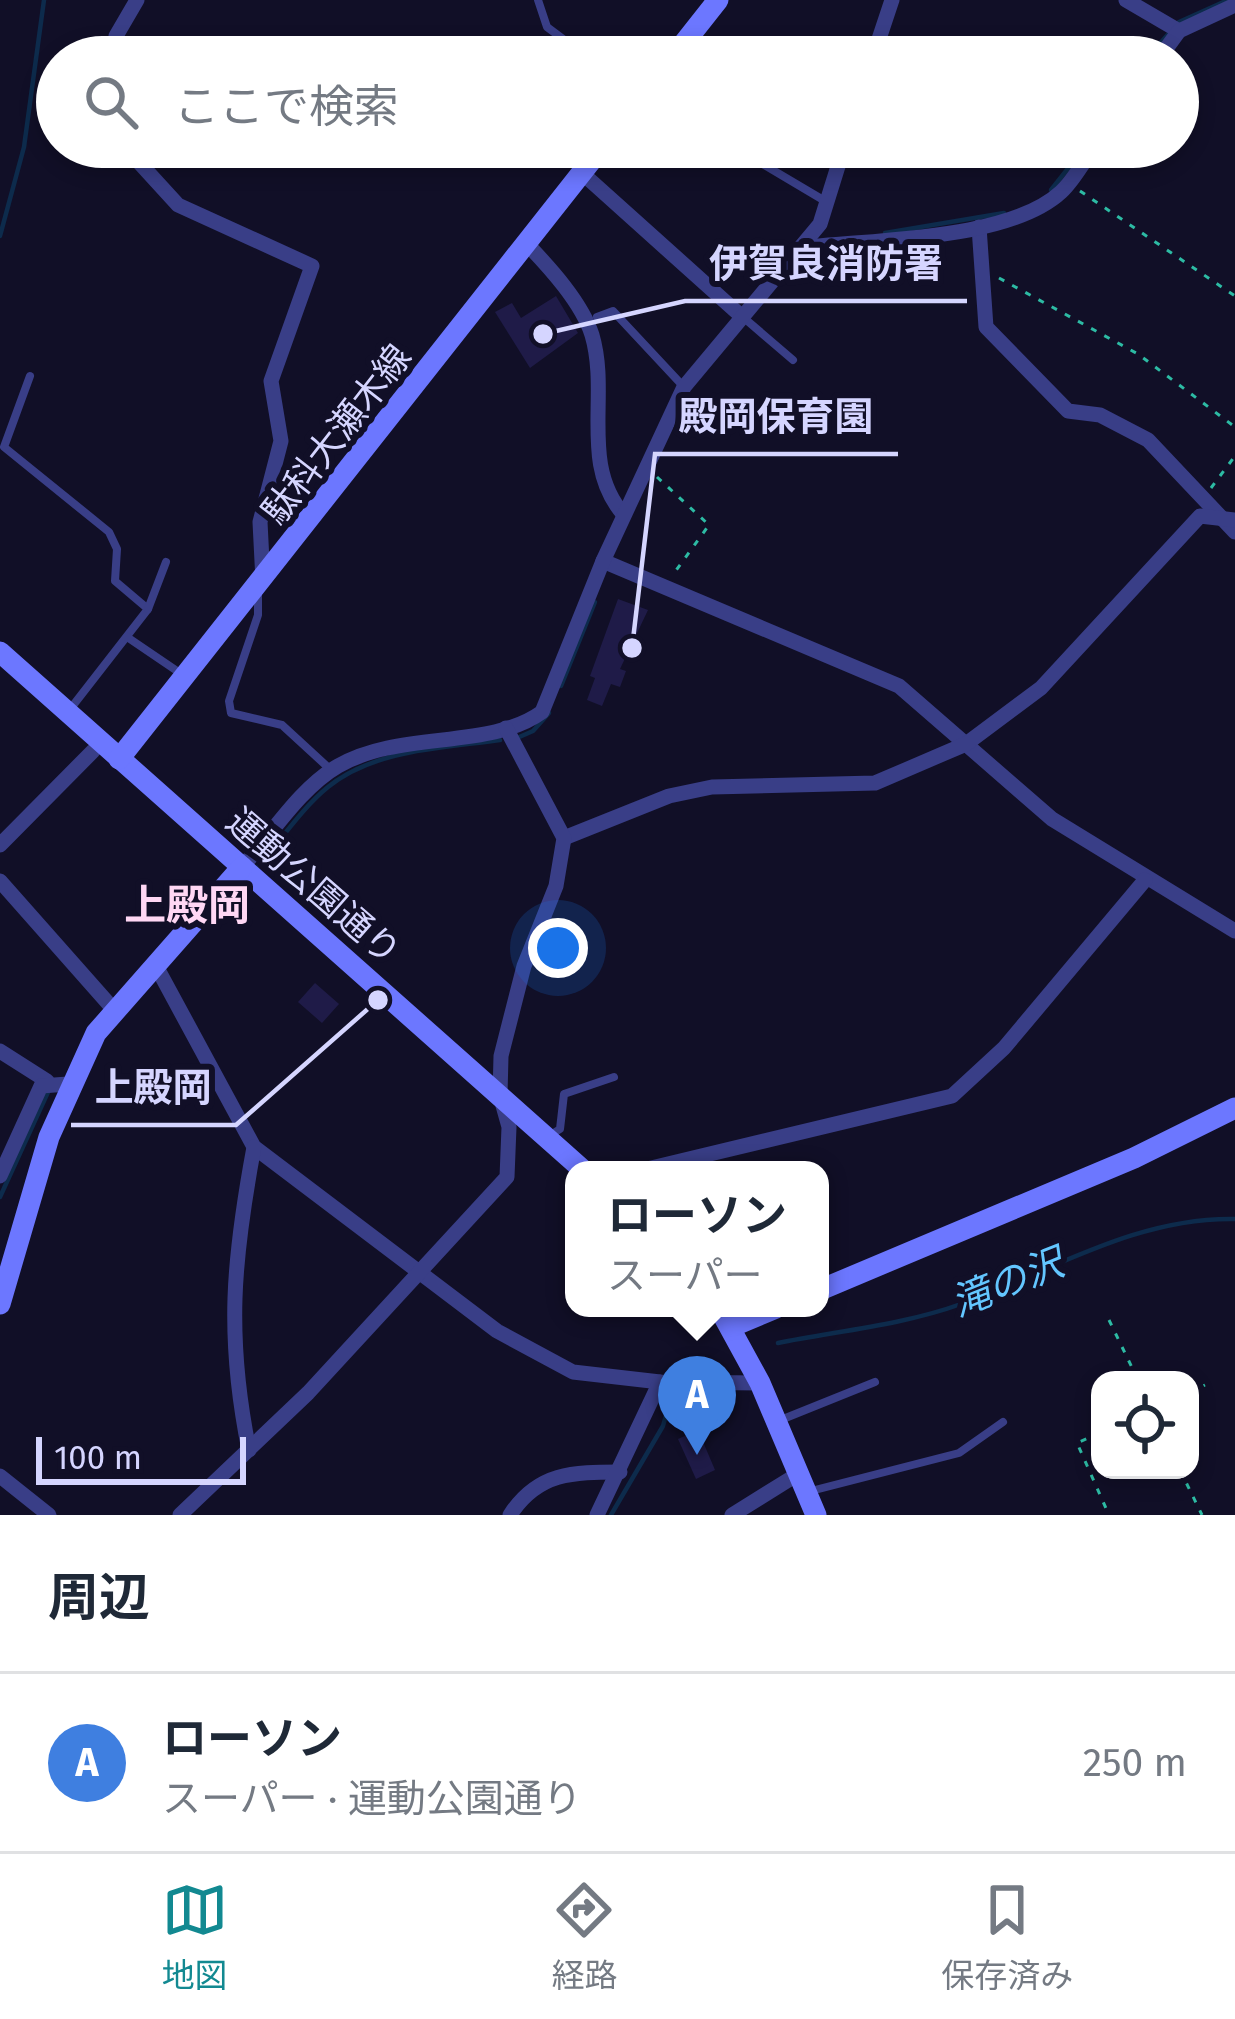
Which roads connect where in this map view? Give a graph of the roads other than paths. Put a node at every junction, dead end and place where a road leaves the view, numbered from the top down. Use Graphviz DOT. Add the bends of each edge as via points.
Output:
graph roads {
  1 [pos="137,0"];
  2 [pos="538,0"];
  3 [pos="718,0"];
  4 [pos="892,0"];
  5 [pos="1126,0"];
  6 [pos="1235,4"];
  7 [pos="1174,28"];
  8 [pos="116,36"];
  9 [pos="559,36"];
  10 [pos="690,36"];
  11 [pos="880,36"];
  12 [pos="1170,36"];
  13 [pos="144,168"];
  14 [pos="586,168"];
  15 [pos="769,168"];
  16 [pos="837,168"];
  17 [pos="1079,168"];
  18 [pos="582,173"];
  19 [pos="826,202"];
  20 [pos="980,226"];
  21 [pos="526,244"];
  22 [pos="800,248"];
  23 [pos="597,316"];
  24 [pos="744,318"];
  25 [pos="793,360"];
  26 [pos="30,376"];
  27 [pos="684,387"];
  28 [pos="2,450"];
  29 [pos="624,515"];
  30 [pos="1215,515"];
  31 [pos="1235,520"];
  32 [pos="1235,532"];
  33 [pos="603,561"];
  34 [pos="166,562"];
  35 [pos="261,584"];
  36 [pos="148,609"];
  37 [pos="127,637"];
  38 [pos="0,652"];
  39 [pos="188,677"];
  40 [pos="68,712"];
  41 [pos="506,728"];
  42 [pos="966,744"];
  43 [pos="93,751"];
  44 [pos="119,759"];
  45 [pos="332,771"];
  46 [pos="564,838"];
  47 [pos="0,845"];
  48 [pos="242,867"];
  49 [pos="1145,880"];
  50 [pos="0,881"];
  51 [pos="1235,932"];
  52 [pos="154,964"];
  53 [pos="115,1011"];
  54 [pos="0,1051"];
  55 [pos="614,1077"];
  56 [pos="57,1083"];
  57 [pos="500,1095"];
  58 [pos="1235,1108"];
  59 [pos="548,1137"];
  60 [pos="254,1148"];
  61 [pos="574,1161"];
  62 [pos="681,1161"];
  63 [pos="0,1176"];
  64 [pos="423,1274"];
  65 [pos="829,1286"];
  66 [pos="0,1304"];
  67 [pos="726,1317"];
  68 [pos="660,1382"];
  69 [pos="875,1382"];
  70 [pos="760,1383"];
  71 [pos="776,1422"];
  72 [pos="1004,1422"];
  73 [pos="249,1450"];
  74 [pos="620,1472"];
  75 [pos="0,1476"];
  76 [pos="802,1483"];
  77 [pos="49,1515"];
  78 [pos="179,1515"];
  79 [pos="510,1515"];
  80 [pos="597,1515"];
  81 [pos="732,1515"];
  82 [pos="816,1515"];
  1 -- 8 [label="street"];
  2 -- 9 [label="lane"];
  3 -- 10 [label="main road"];
  4 -- 11 [label="street"];
  5 -- 7 [label="street"];
  6 -- 7 [label="street"];
  7 -- 12 [label="street"];
  13 -- 35 [label="street" via="178,205 312,266 272,381 281,441 260,522"];
  14 -- 18 [label="main road, 駄科大瀬木線"];
  15 -- 19 [label="lane"];
  16 -- 19 [label="street"];
  17 -- 20 [label="street" via="1025,215"];
  18 -- 21 [label="main road, 駄科大瀬木線"];
  18 -- 24 [label="street"];
  19 -- 22 [label="street"];
  20 -- 22 [label="street"];
  20 -- 30 [label="street" via="986,327 1068,411 1100,415 1148,440"];
  21 -- 29 [label="street" via="590,329 601,390 598,465 607,496"];
  21 -- 35 [label="main road, 駄科大瀬木線"];
  22 -- 24 [label="street"];
  23 -- 27 [label="lane" via="613,311"];
  24 -- 25 [label="lane"];
  24 -- 27 [label="street"];
  26 -- 28 [label="lane"];
  27 -- 29 [label="street"];
  28 -- 36 [label="lane" via="109,532 116,581"];
  29 -- 33 [label="street"];
  30 -- 31 [label="street"];
  30 -- 32 [label="street"];
  30 -- 42 [label="street" via="1185,530 1041,688"];
  33 -- 41 [label="street" via="542,712"];
  33 -- 42 [label="street" via="899,686"];
  34 -- 36 [label="lane"];
  35 -- 39 [label="main road, 駄科大瀬木線"];
  35 -- 45 [label="lane" via="231,713 282,725"];
  36 -- 37 [label="lane"];
  37 -- 39 [label="lane"];
  37 -- 40 [label="lane"];
  38 -- 40 [label="main road, 運動公園通り"];
  39 -- 44 [label="main road, 駄科大瀬木線"];
  40 -- 44 [label="main road, 運動公園通り"];
  41 -- 45 [label="street" via="397,743"];
  41 -- 46 [label="street"];
  42 -- 46 [label="street" via="875,783 712,788 631,809"];
  42 -- 49 [label="street" via="1052,819"];
  43 -- 47 [label="street"];
  44 -- 48 [label="main road, 運動公園通り"];
  45 -- 48 [label="street"];
  46 -- 57 [label="street" via="549,910 510,1010"];
  48 -- 52 [label="main road"];
  48 -- 57 [label="main road, 運動公園通り"];
  49 -- 51 [label="street"];
  49 -- 62 [label="street" via="1004,1048 952,1096"];
  50 -- 53 [label="street"];
  52 -- 53 [label="main road"];
  52 -- 60 [label="street"];
  53 -- 56 [label="main road"];
  54 -- 56 [label="street"];
  55 -- 59 [label="lane" via="564,1094 560,1129"];
  56 -- 63 [label="street"];
  56 -- 66 [label="main road"];
  57 -- 59 [label="main road, 運動公園通り"];
  57 -- 64 [label="street" via="509,1126 507,1177"];
  58 -- 65 [label="main road"];
  59 -- 61 [label="main road, 運動公園通り"];
  60 -- 64 [label="street"];
  60 -- 73 [label="street" via="236,1243 232,1370"];
  64 -- 68 [label="street" via="548,1363"];
  64 -- 73 [label="street"];
  67 -- 70 [label="main road"];
  68 -- 70 [label="street"];
  68 -- 74 [label="street"];
  69 -- 71 [label="lane"];
  70 -- 71 [label="main road"];
  71 -- 76 [label="main road"];
  72 -- 76 [label="lane" via="959,1453"];
  73 -- 78 [label="street"];
  74 -- 79 [label="street" via="562,1472"];
  74 -- 80 [label="street"];
  75 -- 77 [label="street"];
  76 -- 81 [label="street"];
  76 -- 82 [label="main road"];
}
